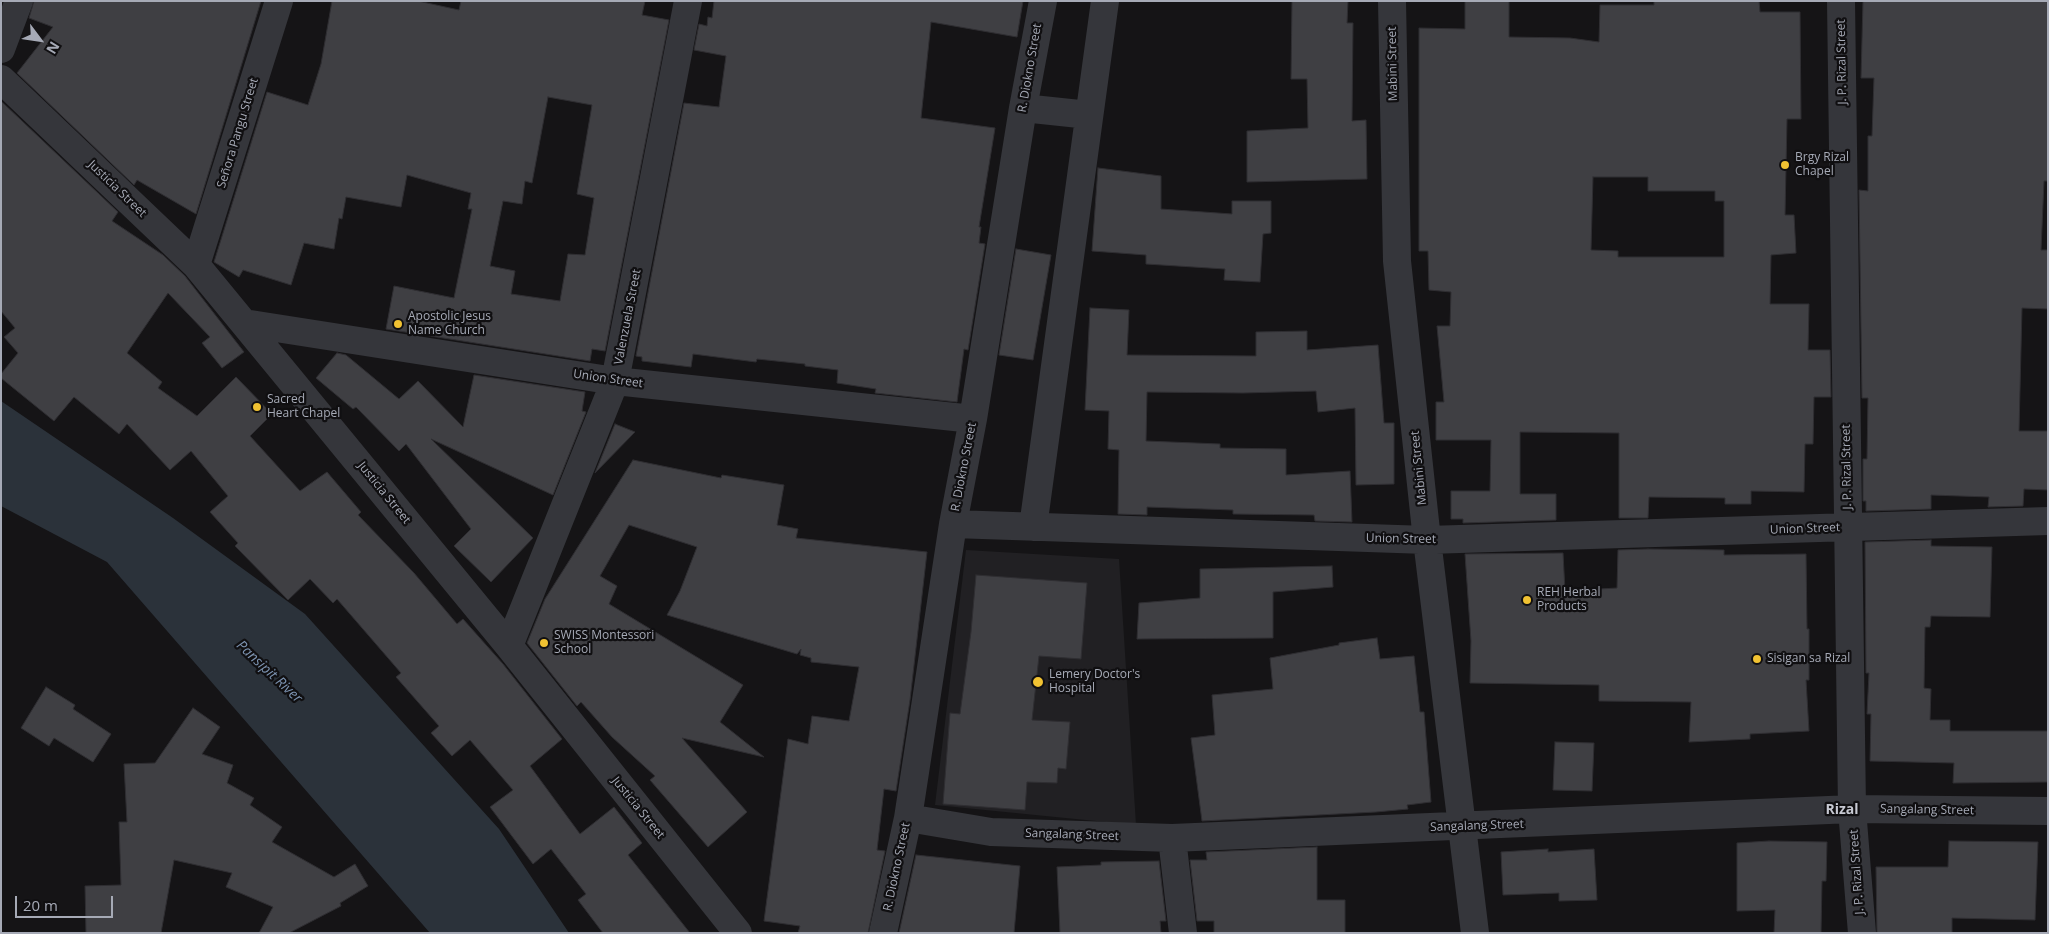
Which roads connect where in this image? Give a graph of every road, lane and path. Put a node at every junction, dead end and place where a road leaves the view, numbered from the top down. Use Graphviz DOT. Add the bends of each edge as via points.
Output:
graph roads {
  1 [pos="19,1"];
  2 [pos="279,1"];
  3 [pos="688,1"];
  4 [pos="1043,1"];
  5 [pos="1105,1"];
  6 [pos="1392,1"];
  7 [pos="1841,1"];
  8 [pos="1,49"];
  9 [pos="1,79"];
  10 [pos="1023,108"];
  11 [pos="1089,115"];
  12 [pos="196,265"];
  13 [pos="244,323"];
  14 [pos="615,381"];
  15 [pos="973,419"];
  16 [pos="2048,521"];
  17 [pos="953,524"];
  18 [pos="1033,527"];
  19 [pos="1848,528"];
  20 [pos="1427,540"];
  21 [pos="509,646"];
  22 [pos="1852,810"];
  23 [pos="2048,811"];
  24 [pos="908,818"];
  25 [pos="1462,827"];
  26 [pos="1172,838"];
  27 [pos="738,933"];
  28 [pos="883,933"];
  29 [pos="1183,933"];
  30 [pos="1475,933"];
  31 [pos="1862,933"];
  1 -- 8 [label="street"];
  2 -- 12 [label="street, Señora Pangu Street"];
  3 -- 14 [label="street, Valenzuela Street"];
  4 -- 10 [label="street, R. Diokno Street"];
  5 -- 11 [label="street"];
  6 -- 20 [label="street, Mabini Street" via="1397,261"];
  7 -- 19 [label="street, J. P. Rizal Street"];
  9 -- 12 [label="street, Justicia Street"];
  10 -- 11 [label="street"];
  10 -- 15 [label="street, R. Diokno Street"];
  11 -- 18 [label="street"];
  12 -- 13 [label="street, Justicia Street"];
  13 -- 14 [label="street, Union Street"];
  13 -- 21 [label="street, Justicia Street"];
  14 -- 15 [label="street, Union Street"];
  14 -- 21 [label="street, Valenzuela Street"];
  15 -- 17 [label="street, R. Diokno Street"];
  16 -- 19 [label="street, Union Street"];
  17 -- 18 [label="street, Union Street"];
  17 -- 24 [label="street, R. Diokno Street"];
  18 -- 20 [label="street, Union Street"];
  19 -- 20 [label="street, Union Street"];
  19 -- 22 [label="street, J. P. Rizal Street"];
  20 -- 25 [label="street, Mabini Street"];
  21 -- 27 [label="street, Justicia Street"];
  22 -- 23 [label="street, Sangalang Street"];
  22 -- 25 [label="street, Sangalang Street"];
  22 -- 31 [label="street, J. P. Rizal Street"];
  24 -- 26 [label="street, Sangalang Street" via="991,832"];
  24 -- 28 [label="street, R. Diokno Street"];
  25 -- 26 [label="street, Sangalang Street"];
  25 -- 30 [label="street, Mabini Street"];
  26 -- 29 [label="street"];
}
